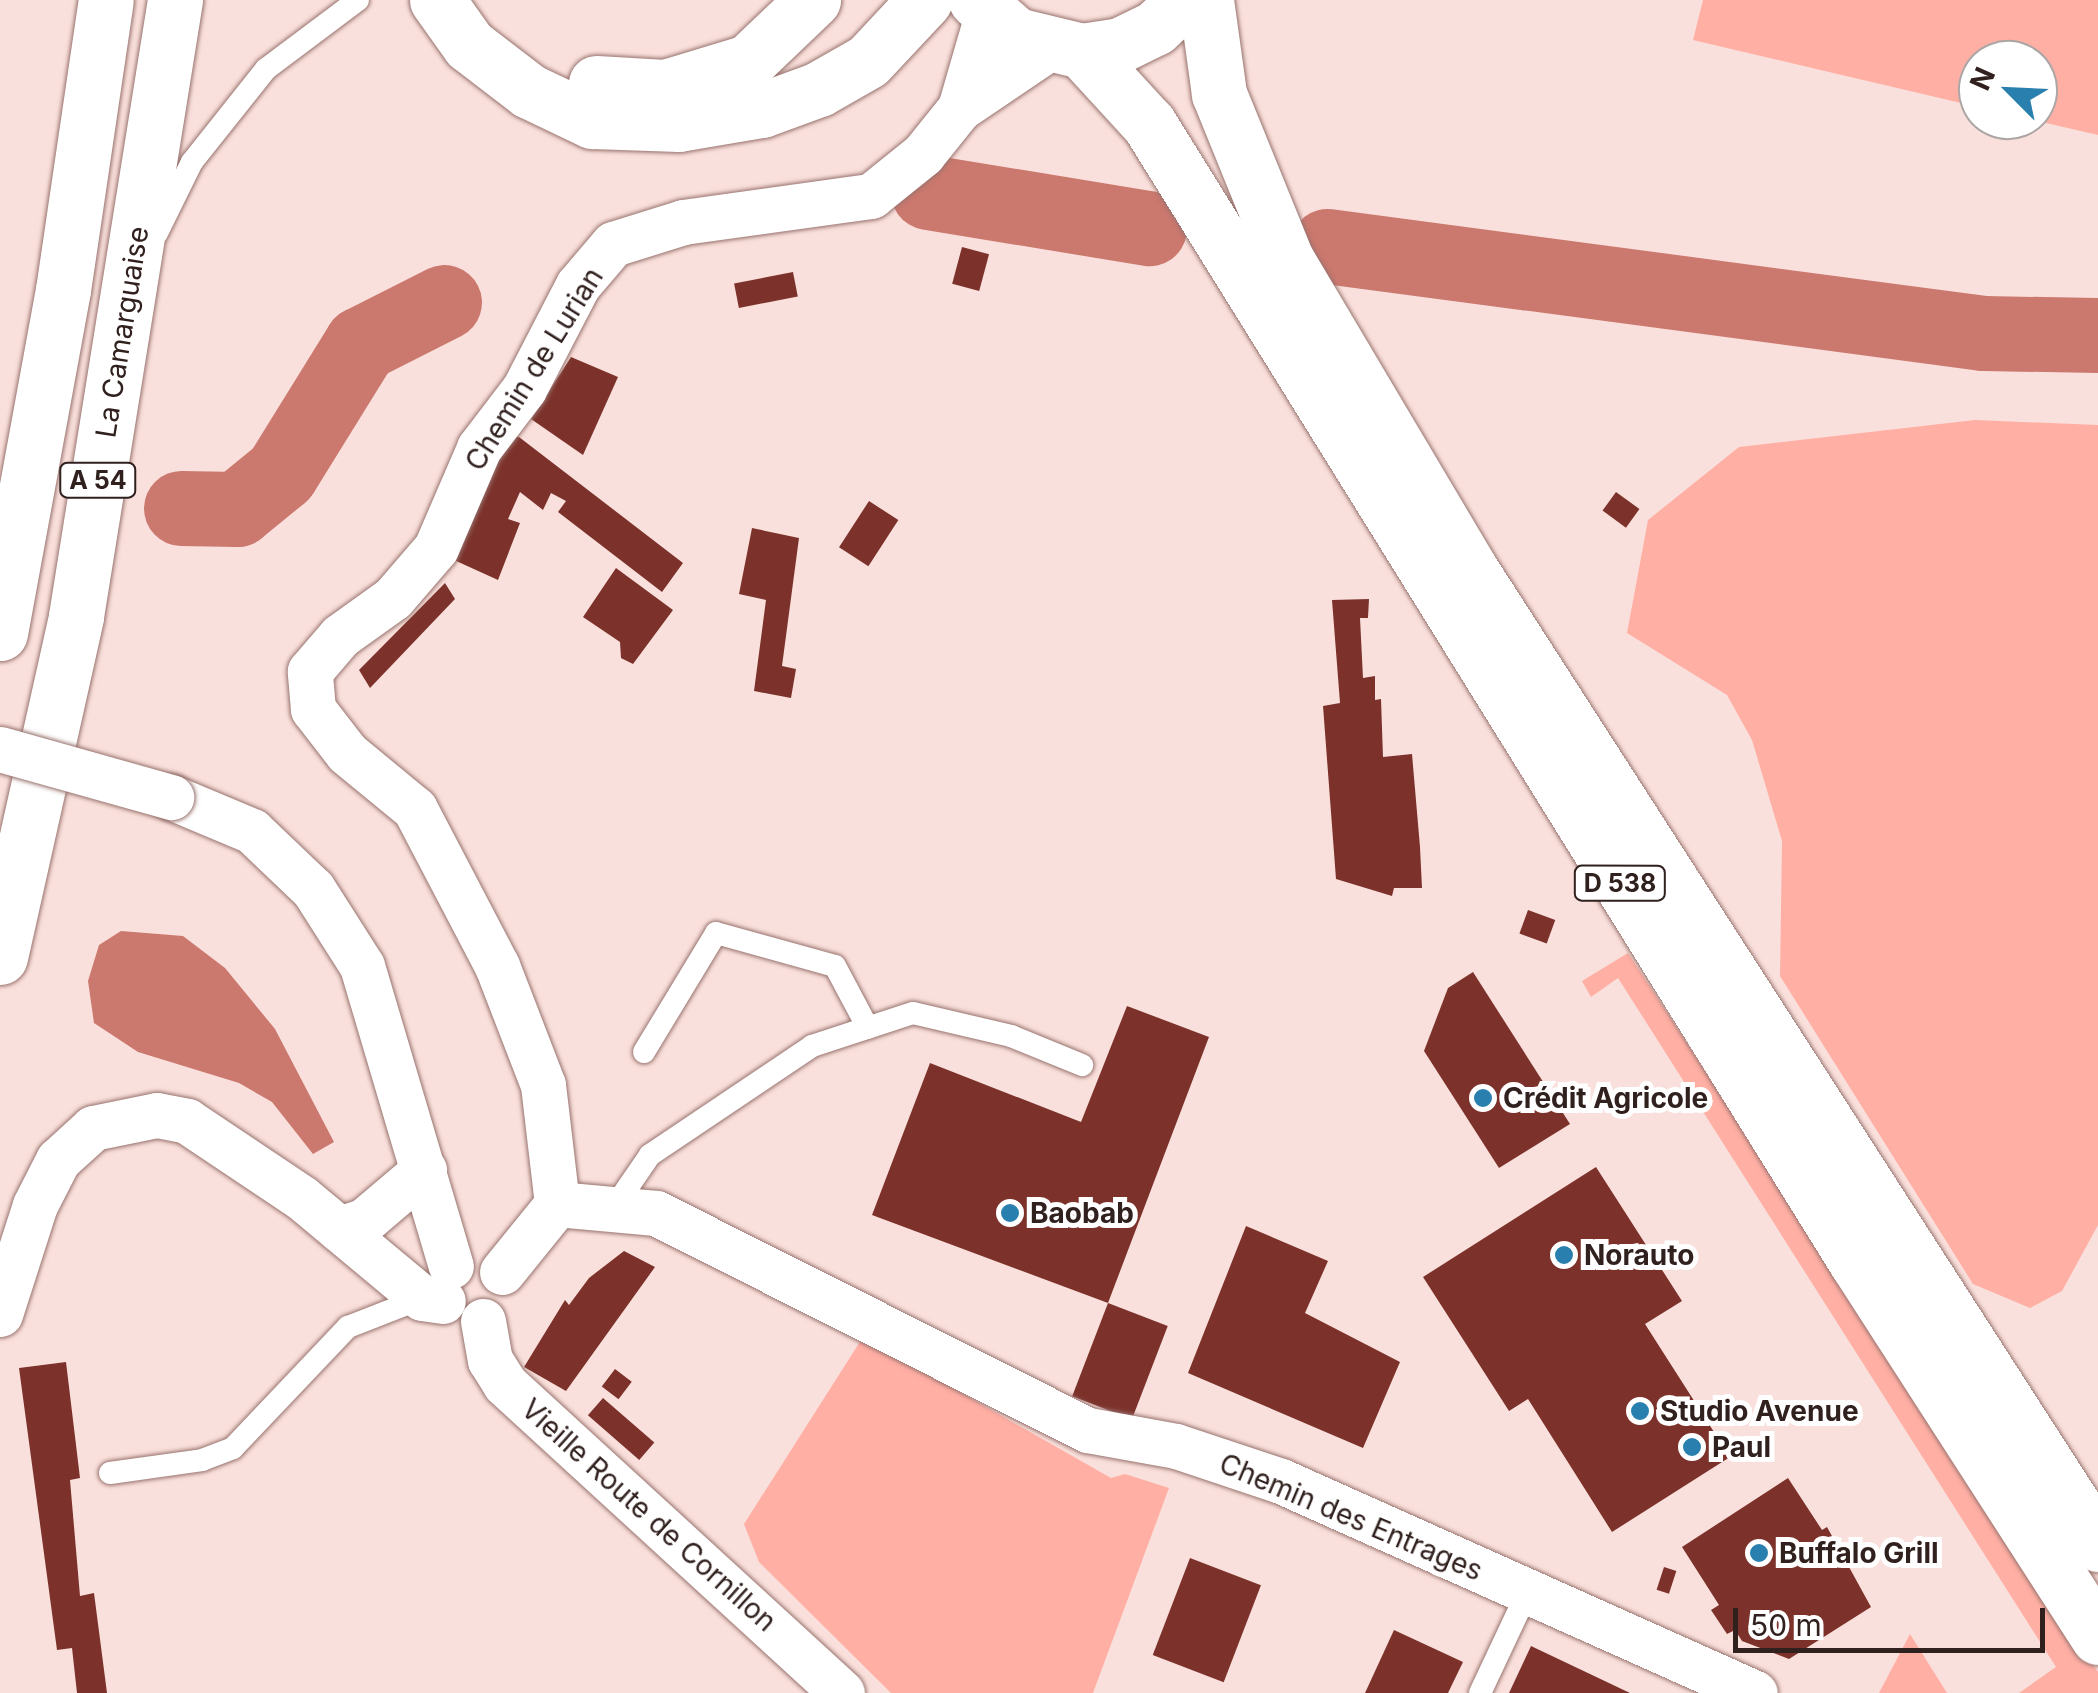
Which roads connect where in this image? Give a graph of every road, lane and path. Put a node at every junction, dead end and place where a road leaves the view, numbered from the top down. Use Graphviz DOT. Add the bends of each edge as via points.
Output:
graph roads {
  1 [pos="106,0"];
  2 [pos="175,0"];
  3 [pos="358,0"];
  4 [pos="437,0"];
  5 [pos="812,0"];
  6 [pos="925,0"];
  7 [pos="1185,0"];
  8 [pos="1206,0"];
  9 [pos="982,8"];
  10 [pos="469,45"];
  11 [pos="1065,50"];
  12 [pos="960,108"];
  13 [pos="131,285"];
  14 [pos="0,633"];
  15 [pos="0,749"];
  16 [pos="0,957"];
  17 [pos="868,1028"];
  18 [pos="644,1052"];
  19 [pos="1082,1064"];
  20 [pos="424,1170"];
  21 [pos="557,1204"];
  22 [pos="614,1209"];
  23 [pos="339,1229"];
  24 [pos="502,1272"];
  25 [pos="439,1288"];
  26 [pos="0,1314"];
  27 [pos="483,1321"];
  28 [pos="110,1473"];
  29 [pos="2098,1544"];
  30 [pos="1528,1591"];
  31 [pos="2098,1637"];
  32 [pos="1747,1691"];
  33 [pos="842,1693"];
  34 [pos="1480,1693"];
  1 -- 14 [label="main road, A 54" via="63,290"];
  2 -- 13 [label="main road, La Camarguaise / A 54"];
  3 -- 13 [label="lane" via="266,69 192,162"];
  4 -- 10 [label="main road"];
  5 -- 10 [label="main road" via="748,62 665,87 596,83"];
  6 -- 10 [label="main road" via="868,61 819,89 762,110 679,124 592,121 529,91"];
  7 -- 11 [label="main road" via="1155,28 1120,46"];
  8 -- 29 [label="main road, D 538" via="1219,94 1286,259 1470,569"];
  9 -- 11 [label="main road"];
  9 -- 12 [label="street, Chemin de Lurian"];
  11 -- 12 [label="street, Chemin de Lurian"];
  11 -- 31 [label="main road, D 538" via="1150,124 1857,1263"];
  12 -- 21 [label="street, Chemin de Lurian" via="922,154 872,196 682,222 614,244 578,285 524,389 480,448 436,548 393,598 340,636 310,670 313,709 346,754 415,809 496,966 543,1085"];
  13 -- 16 [label="main road, La Camarguaise / A 54" via="76,616"];
  15 -- 20 [label="street, bridge" via="171,797 252,831 314,889 362,966"];
  17 -- 18 [label="lane" via="835,966 716,933"];
  17 -- 19 [label="lane" via="913,1013 1011,1036"];
  17 -- 22 [label="lane" via="812,1046 650,1155"];
  20 -- 23 [label="street" via="364,1221"];
  20 -- 25 [label="street"];
  21 -- 22 [label="street, Chemin des Entrages"];
  21 -- 24 [label="street"];
  22 -- 30 [label="street, Chemin des Entrages" via="656,1213 1088,1430 1176,1446 1280,1481"];
  23 -- 25 [label="street"];
  23 -- 26 [label="street" via="187,1121 123,1118 92,1128 58,1160 35,1205"];
  24 -- 25 [label="street" via="478,1257"];
  24 -- 27 [label="street" via="505,1301"];
  25 -- 27 [label="street" via="464,1321"];
  25 -- 28 [label="lane" via="348,1327 233,1448 202,1460"];
  27 -- 33 [label="street, Vieille Route de Cornillon" via="490,1360 505,1384"];
  30 -- 32 [label="street, Chemin des Entrages"];
  30 -- 34 [label="lane"];
}
